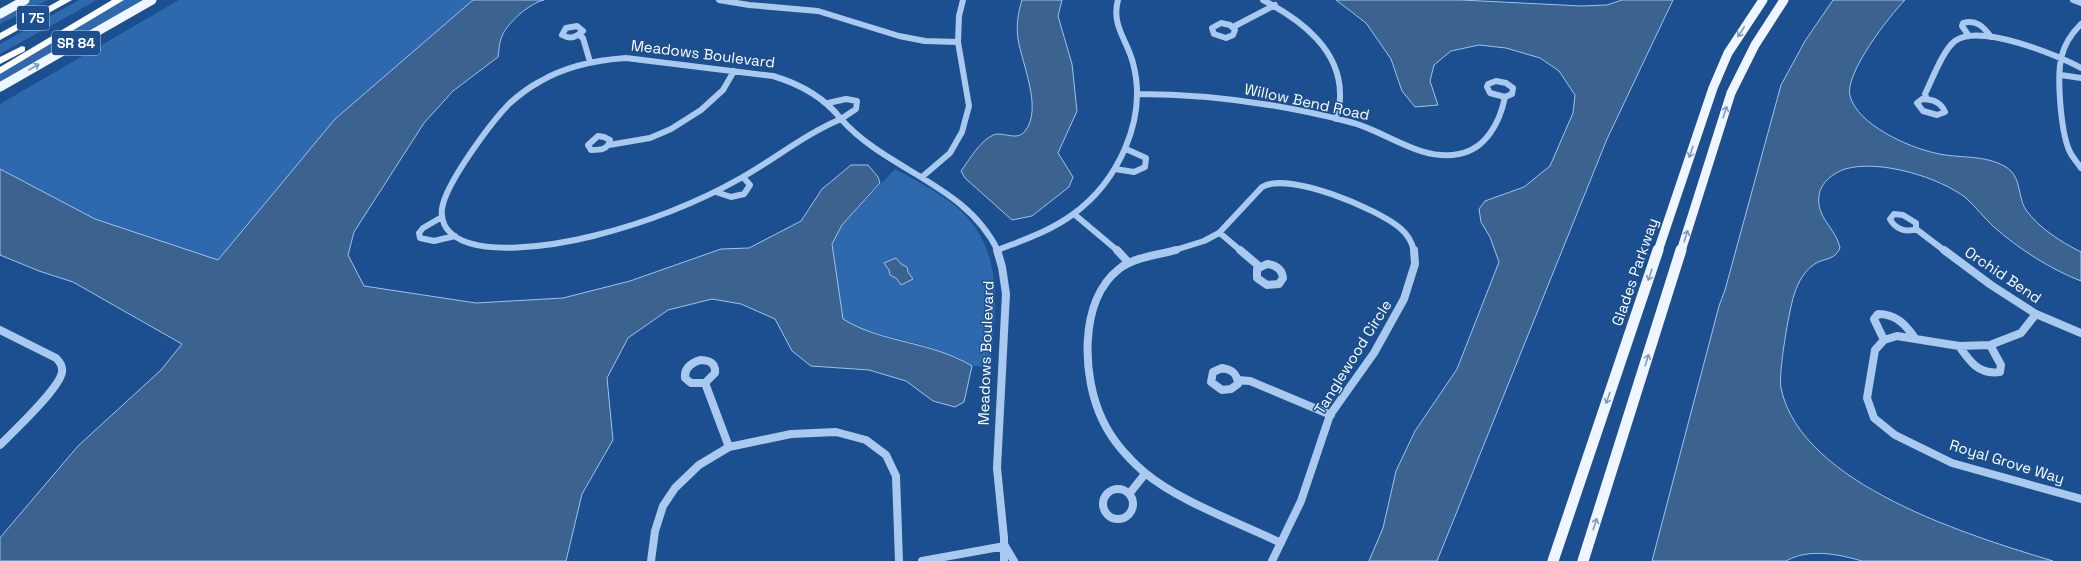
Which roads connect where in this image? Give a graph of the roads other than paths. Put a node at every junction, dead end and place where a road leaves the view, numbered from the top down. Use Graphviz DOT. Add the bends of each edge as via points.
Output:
graph roads {
  1 [pos="25,0"];
  2 [pos="54,0"];
  3 [pos="67,0"];
  4 [pos="108,0"];
  5 [pos="119,0"];
  6 [pos="152,0"];
  7 [pos="719,0"];
  8 [pos="962,0"];
  9 [pos="1118,0"];
  10 [pos="1263,0"];
  11 [pos="1763,0"];
  12 [pos="1784,0"];
  13 [pos="2073,0"];
  14 [pos="2081,3"];
  15 [pos="1275,5"];
  16 [pos="0,14"];
  17 [pos="2081,24"];
  18 [pos="0,27"];
  19 [pos="1233,27"];
  20 [pos="579,36"];
  21 [pos="1969,36"];
  22 [pos="0,37"];
  23 [pos="1991,37"];
  24 [pos="958,42"];
  25 [pos="2061,58"];
  26 [pos="0,61"];
  27 [pos="590,62"];
  28 [pos="2081,68"];
  29 [pos="0,71"];
  30 [pos="734,71"];
  31 [pos="2061,75"];
  32 [pos="2081,78"];
  33 [pos="0,87"];
  34 [pos="1138,94"];
  35 [pos="1504,98"];
  36 [pos="1927,99"];
  37 [pos="828,103"];
  38 [pos="840,118"];
  39 [pos="1336,119"];
  40 [pos="609,145"];
  41 [pos="1126,149"];
  42 [pos="2081,168"];
  43 [pos="1115,169"];
  44 [pos="743,177"];
  45 [pos="922,177"];
  46 [pos="716,192"];
  47 [pos="1074,214"];
  48 [pos="442,217"];
  49 [pos="1916,229"];
  50 [pos="1220,233"];
  51 [pos="455,236"];
  52 [pos="998,250"];
  53 [pos="1128,262"];
  54 [pos="1260,267"];
  55 [pos="2036,314"];
  56 [pos="0,330"];
  57 [pos="2081,333"];
  58 [pos="1915,338"];
  59 [pos="1884,340"];
  60 [pos="1990,345"];
  61 [pos="1959,346"];
  62 [pos="1238,380"];
  63 [pos="705,383"];
  64 [pos="1331,414"];
  65 [pos="0,444"];
  66 [pos="729,447"];
  67 [pos="1145,474"];
  68 [pos="1129,494"];
  69 [pos="2081,499"];
  70 [pos="1282,543"];
  71 [pos="1005,546"];
  72 [pos="651,561"];
  73 [pos="899,561"];
  74 [pos="922,561"];
  75 [pos="1004,561"];
  76 [pos="1014,561"];
  77 [pos="1272,561"];
  78 [pos="1553,561"];
  79 [pos="1583,561"];
  1 -- 16 [label="main road"];
  2 -- 18 [label="highway"];
  3 -- 22 [label="highway, I 75"];
  4 -- 26 [label="highway, I 75"];
  5 -- 29 [label="highway"];
  33 -- 6 [label="main road, SR 84, one-way"];
  7 -- 24 [label="street" via="818,11 899,36 925,41"];
  8 -- 24 [label="street"];
  9 -- 34 [label="street" via="1115,18 1133,62"];
  10 -- 15 [label="street"];
  11 -- 78 [label="main road, Glades Parkway, one-way" via="1728,53 1713,88"];
  79 -- 12 [label="main road, one-way" via="1731,93 1746,60"];
  13 -- 14 [label="street"];
  15 -- 19 [label="street"];
  15 -- 39 [label="street" via="1306,26 1321,41 1332,59 1339,76 1341,94"];
  17 -- 25 [label="street" via="2070,37"];
  20 -- 27 [label="street" via="583,38"];
  21 -- 23 [label="street"];
  21 -- 23 [label="street" via="1962,26 1962,23 1967,21 1982,25"];
  21 -- 36 [label="street" via="1956,39 1950,46 1925,94"];
  23 -- 25 [label="street"];
  24 -- 45 [label="street" via="969,106 962,132 950,153"];
  25 -- 28 [label="street"];
  25 -- 31 [label="street"];
  27 -- 30 [label="street, Meadows Boulevard" via="627,58 650,59"];
  27 -- 48 [label="street, Meadows Boulevard" via="558,72 537,83 505,107 494,119 452,182 445,198"];
  30 -- 37 [label="street, Meadows Boulevard" via="784,78"];
  30 -- 40 [label="street" via="723,90 701,110 671,129 650,138"];
  31 -- 32 [label="street"];
  31 -- 42 [label="street" via="2065,134 2069,150"];
  34 -- 39 [label="street, Willow Bend Road" via="1175,94 1249,102"];
  34 -- 41 [label="street" via="1134,125"];
  35 -- 39 [label="street, Willow Bend Road" via="1504,105 1483,143 1471,151 1455,155 1437,154 1412,147 1368,127"];
  37 -- 38 [label="street, Meadows Boulevard"];
  37 -- 38 [label="street" via="846,99 857,101 855,112"];
  38 -- 44 [label="street" via="819,128"];
  38 -- 45 [label="street, Meadows Boulevard" via="892,161"];
  41 -- 43 [label="street"];
  41 -- 43 [label="street" via="1146,158 1144,167 1129,173"];
  43 -- 47 [label="street"];
  44 -- 46 [label="street"];
  44 -- 46 [label="street" via="750,185 747,192 740,197 731,198"];
  45 -- 52 [label="street, Meadows Boulevard" via="960,200 978,220"];
  46 -- 51 [label="street" via="619,230 546,246 499,248 478,245"];
  47 -- 52 [label="street" via="1032,237"];
  47 -- 53 [label="street" via="1112,244"];
  48 -- 51 [label="street"];
  48 -- 51 [label="street" via="423,228 419,233 420,238 434,241"];
  49 -- 55 [label="street, Orchid Bend" via="1991,285"];
  50 -- 53 [label="street, Tanglewood Circle" via="1191,245"];
  50 -- 54 [label="street"];
  50 -- 64 [label="street, Tanglewood Circle" via="1269,183 1291,182 1367,208 1400,227 1414,249 1413,275 1401,308 1376,353"];
  52 -- 71 [label="street, Meadows Boulevard" via="1006,292 997,434 997,474"];
  53 -- 67 [label="street, Tanglewood Circle" via="1108,279 1093,307 1088,324 1090,386 1099,417 1118,446"];
  55 -- 57 [label="street, Orchid Bend"];
  55 -- 60 [label="street" via="2021,333"];
  56 -- 65 [label="street" via="56,358 60,362 62,372 53,389"];
  58 -- 59 [label="street" via="1897,336"];
  58 -- 59 [label="street" via="1900,318 1878,314 1874,319"];
  58 -- 61 [label="street"];
  59 -- 69 [label="street, Royal Grove Way" via="1875,350 1867,398 1874,418 1890,431 1952,463"];
  60 -- 61 [label="street"];
  60 -- 61 [label="street" via="2001,365 2000,372 1978,369"];
  62 -- 64 [label="street" via="1250,381"];
  63 -- 66 [label="street"];
  64 -- 70 [label="street, Tanglewood Circle" via="1303,494"];
  66 -- 72 [label="street" via="699,464 675,488 663,506 655,531"];
  66 -- 73 [label="street" via="791,434 836,432 866,440 886,455 896,476"];
  67 -- 68 [label="street"];
  67 -- 70 [label="street, Tanglewood Circle" via="1190,499"];
  70 -- 77 [label="street, Tanglewood Circle"];
  71 -- 74 [label="street"];
  71 -- 75 [label="street, Meadows Boulevard"];
  71 -- 76 [label="street, Meadows Boulevard"];
}
